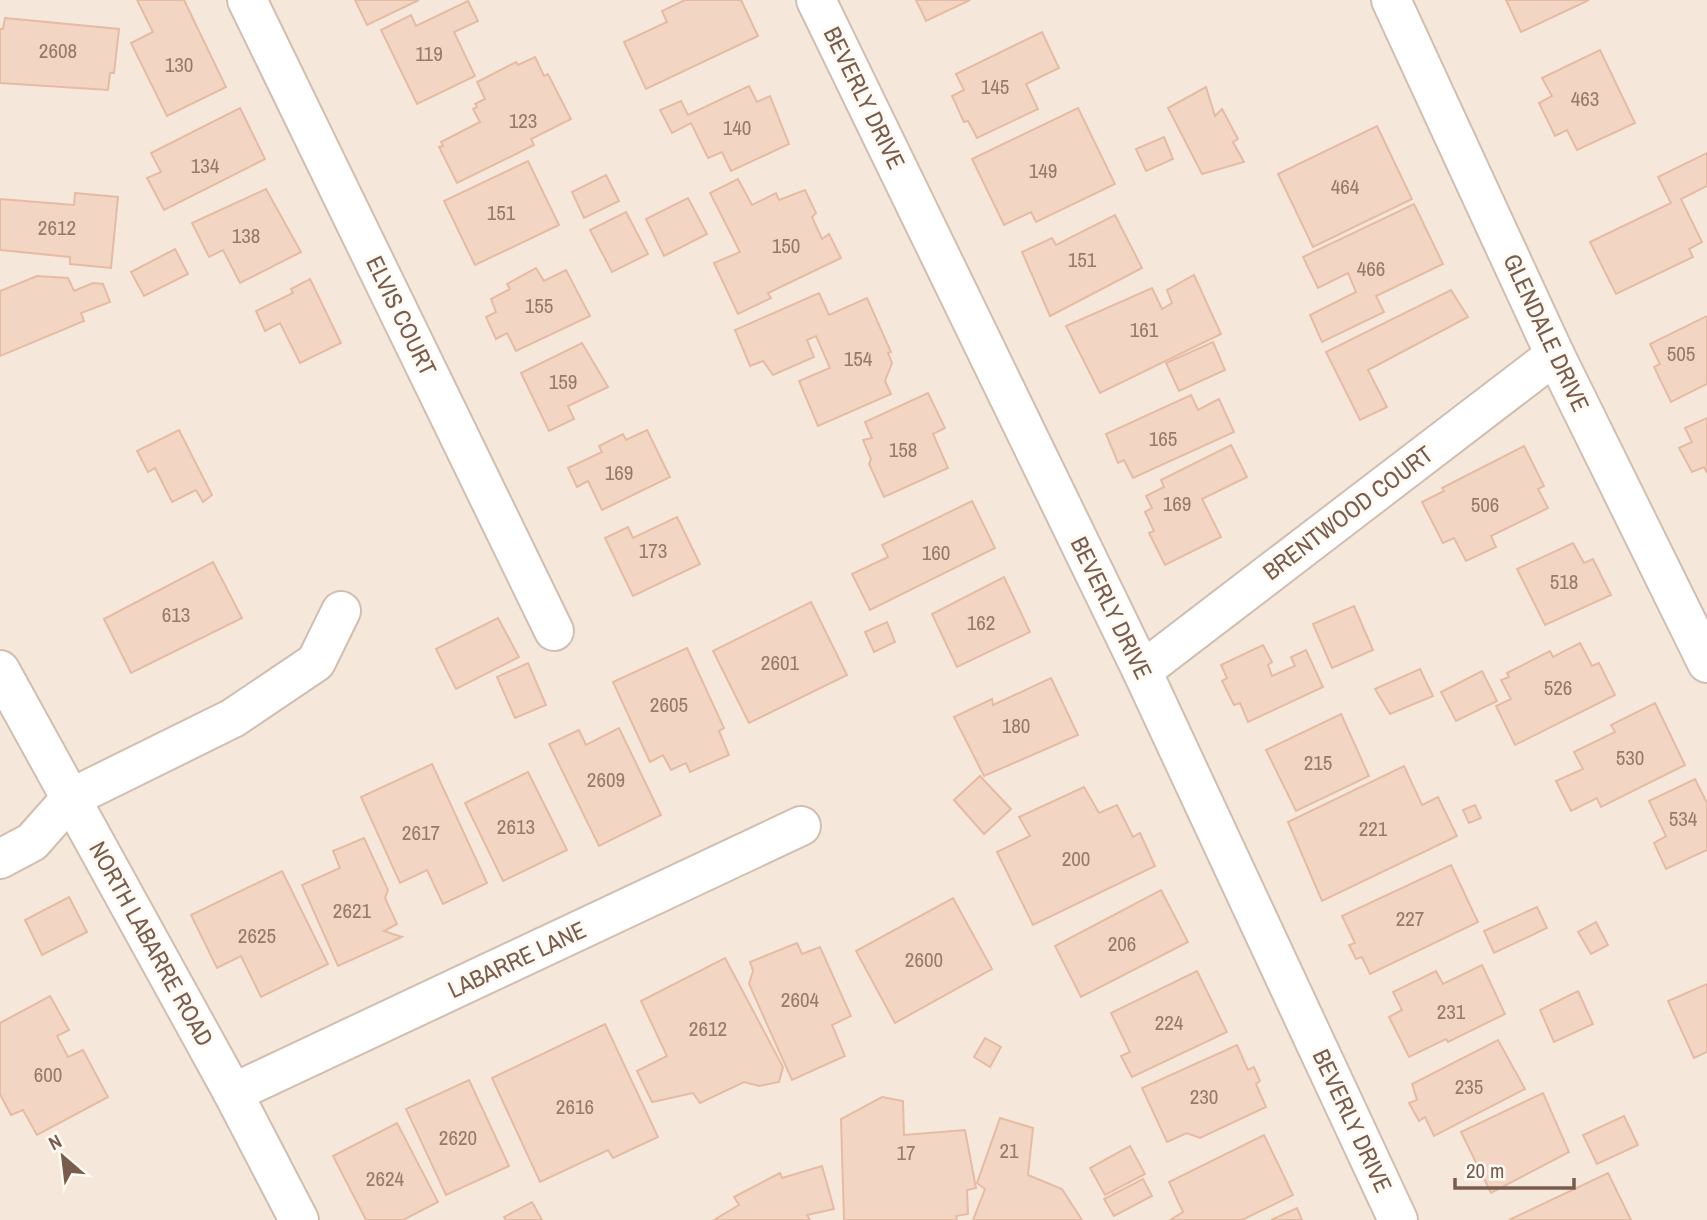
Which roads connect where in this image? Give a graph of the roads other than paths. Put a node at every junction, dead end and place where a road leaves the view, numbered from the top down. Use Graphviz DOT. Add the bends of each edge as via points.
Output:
graph roads {
  1 [pos="247,0"];
  2 [pos="816,0"];
  3 [pos="1391,0"];
  4 [pos="1555,355"];
  5 [pos="341,611"];
  6 [pos="554,631"];
  7 [pos="1707,663"];
  8 [pos="0,670"];
  9 [pos="1142,671"];
  10 [pos="71,798"];
  11 [pos="801,826"];
  12 [pos="0,859"];
  13 [pos="233,1093"];
  14 [pos="299,1220"];
  15 [pos="1398,1220"];
  1 -- 6 [label="street, ELVIS COURT"];
  2 -- 9 [label="street, BEVERLY DRIVE"];
  3 -- 4 [label="street, GLENDALE DRIVE"];
  4 -- 7 [label="street, GLENDALE DRIVE"];
  4 -- 9 [label="street, BRENTWOOD COURT"];
  5 -- 10 [label="street" via="316,662 233,718"];
  8 -- 10 [label="street, NORTH LABARRE ROAD"];
  9 -- 15 [label="street, BEVERLY DRIVE"];
  10 -- 12 [label="street" via="32,842"];
  10 -- 13 [label="street, NORTH LABARRE ROAD"];
  11 -- 13 [label="street, LABARRE LANE"];
  13 -- 14 [label="street, NORTH LABARRE ROAD"];
}
